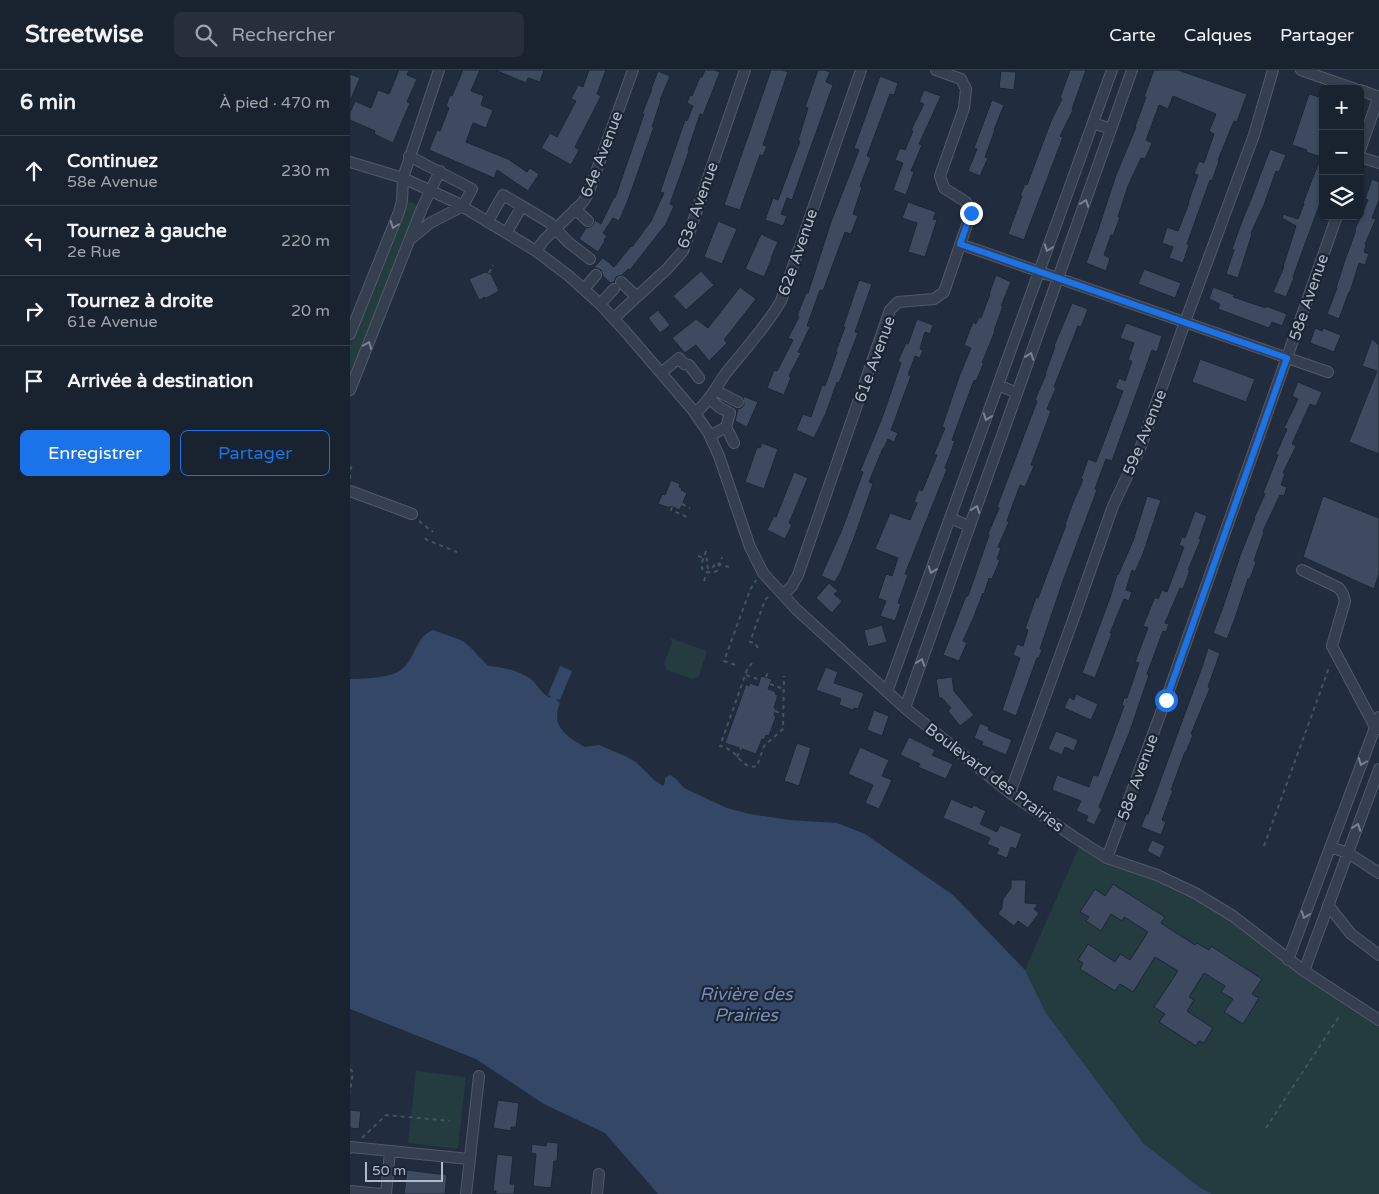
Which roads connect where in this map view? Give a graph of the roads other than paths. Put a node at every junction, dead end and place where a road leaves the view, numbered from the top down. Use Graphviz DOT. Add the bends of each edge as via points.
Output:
graph roads {
  1 [pos="439,70"];
  2 [pos="633,70"];
  3 [pos="745,70"];
  4 [pos="861,70"];
  5 [pos="936,70"];
  6 [pos="1112,70"];
  7 [pos="1132,70"];
  8 [pos="1273,70"];
  9 [pos="1301,70"];
  10 [pos="1344,85"];
  11 [pos="1364,91"];
  12 [pos="1379,97"];
  13 [pos="1093,123"];
  14 [pos="1111,129"];
  15 [pos="1364,139"];
  16 [pos="409,156"];
  17 [pos="1364,158"];
  18 [pos="350,162"];
  19 [pos="1379,163"];
  20 [pos="440,172"];
  21 [pos="403,178"];
  22 [pos="432,190"];
  23 [pos="463,206"];
  24 [pos="522,206"];
  25 [pos="575,209"];
  26 [pos="1336,220"];
  27 [pos="488,221"];
  28 [pos="588,221"];
  29 [pos="556,228"];
  30 [pos="506,232"];
  31 [pos="411,238"];
  32 [pos="960,244"];
  33 [pos="536,251"];
  34 [pos="590,259"];
  35 [pos="1039,272"];
  36 [pos="596,275"];
  37 [pos="1058,278"];
  38 [pos="584,290"];
  39 [pos="637,297"];
  40 [pos="600,304"];
  41 [pos="614,318"];
  42 [pos="1185,322"];
  43 [pos="350,334"];
  44 [pos="1287,358"];
  45 [pos="1328,372"];
  46 [pos="662,373"];
  47 [pos="699,378"];
  48 [pos="998,385"];
  49 [pos="350,390"];
  50 [pos="1017,393"];
  51 [pos="712,394"];
  52 [pos="738,402"];
  53 [pos="695,413"];
  54 [pos="726,427"];
  55 [pos="710,436"];
  56 [pos="734,442"];
  57 [pos="350,491"];
  58 [pos="412,514"];
  59 [pos="950,518"];
  60 [pos="969,526"];
  61 [pos="1302,570"];
  62 [pos="783,595"];
  63 [pos="888,692"];
  64 [pos="905,708"];
  65 [pos="1379,717"];
  66 [pos="1377,728"];
  67 [pos="1379,769"];
  68 [pos="1010,793"];
  69 [pos="1330,847"];
  70 [pos="1348,853"];
  71 [pos="1107,858"];
  72 [pos="1379,872"];
  73 [pos="1328,905"];
  74 [pos="1379,955"];
  75 [pos="1288,960"];
  76 [pos="1304,971"];
  77 [pos="1379,1020"];
  78 [pos="479,1076"];
  79 [pos="353,1148"];
  80 [pos="390,1151"];
  81 [pos="470,1159"];
  82 [pos="599,1174"];
  83 [pos="350,1190"];
  84 [pos="381,1194"];
  85 [pos="386,1194"];
  86 [pos="466,1194"];
  87 [pos="597,1194"];
  1 -- 16 [label="street"];
  2 -- 25 [label="street, 64e Avenue" via="590,190"];
  3 -- 39 [label="street, 63e Avenue" via="682,251"];
  4 -- 51 [label="street, 62e Avenue" via="781,301"];
  5 -- 32 [label="street, 61e Avenue" via="961,79 966,89 964,108 940,176 944,188 966,202 971,213"];
  6 -- 13 [label="street"];
  7 -- 14 [label="street"];
  8 -- 42 [label="street, 59e Avenue" via="1254,135"];
  9 -- 10 [label="street"];
  11 -- 12 [label="street"];
  12 -- 15 [label="street"];
  13 -- 14 [label="street"];
  13 -- 35 [label="street, one-way"];
  37 -- 14 [label="street, one-way"];
  16 -- 20 [label="street"];
  16 -- 21 [label="street"];
  17 -- 19 [label="street"];
  18 -- 21 [label="street, Boulevard des Prairies"];
  20 -- 22 [label="street"];
  20 -- 23 [label="street" via="472,189"];
  21 -- 22 [label="street, Boulevard des Prairies"];
  21 -- 43 [label="street, one-way" via="399,212"];
  22 -- 23 [label="street, Boulevard des Prairies"];
  22 -- 31 [label="street"];
  23 -- 27 [label="street, Boulevard des Prairies"];
  23 -- 31 [label="street" via="430,222"];
  24 -- 27 [label="street" via="504,195"];
  24 -- 29 [label="street"];
  24 -- 30 [label="street"];
  25 -- 28 [label="street"];
  25 -- 29 [label="street, 64e Avenue"];
  26 -- 44 [label="street, 58e Avenue"];
  27 -- 30 [label="street, Boulevard des Prairies"];
  29 -- 33 [label="street, 64e Avenue"];
  29 -- 34 [label="street"];
  30 -- 33 [label="street, Boulevard des Prairies"];
  49 -- 31 [label="street, one-way"];
  32 -- 35 [label="street"];
  32 -- 62 [label="street, 61e Avenue" via="944,292 934,299 898,302 890,310 798,575"];
  33 -- 38 [label="street, Boulevard des Prairies"];
  35 -- 37 [label="street"];
  35 -- 48 [label="street"];
  36 -- 38 [label="street"];
  37 -- 42 [label="street"];
  50 -- 37 [label="street, one-way"];
  38 -- 40 [label="street, Boulevard des Prairies"];
  39 -- 40 [label="street" via="618,285"];
  39 -- 41 [label="street, 63e Avenue"];
  40 -- 41 [label="street, Boulevard des Prairies"];
  41 -- 46 [label="street, Boulevard des Prairies"];
  42 -- 44 [label="street"];
  42 -- 68 [label="street, 59e Avenue" via="1140,449 1112,506"];
  44 -- 45 [label="street"];
  44 -- 71 [label="street, 58e Avenue"];
  46 -- 47 [label="street" via="679,358"];
  46 -- 53 [label="street, Boulevard des Prairies"];
  48 -- 50 [label="street"];
  48 -- 59 [label="street, one-way"];
  60 -- 50 [label="street, one-way"];
  51 -- 52 [label="street"];
  51 -- 53 [label="street, 62e Avenue"];
  51 -- 54 [label="street" via="719,407 730,413"];
  53 -- 55 [label="street, Boulevard des Prairies"];
  54 -- 55 [label="street"];
  54 -- 56 [label="street"];
  55 -- 62 [label="street, Boulevard des Prairies" via="750,547 764,573"];
  57 -- 58 [label="street"];
  59 -- 60 [label="street"];
  59 -- 63 [label="street, one-way"];
  64 -- 60 [label="street, one-way"];
  61 -- 66 [label="street" via="1339,588 1343,594 1345,601 1332,646"];
  62 -- 63 [label="street, Boulevard des Prairies"];
  63 -- 64 [label="street, Boulevard des Prairies"];
  64 -- 68 [label="street, Boulevard des Prairies"];
  65 -- 66 [label="street"];
  66 -- 69 [label="street, one-way"];
  70 -- 67 [label="street, one-way"];
  68 -- 71 [label="street, Boulevard des Prairies"];
  69 -- 70 [label="street"];
  69 -- 75 [label="street, one-way"];
  70 -- 72 [label="street"];
  70 -- 73 [label="street"];
  71 -- 75 [label="street, Boulevard des Prairies" via="1157,875 1195,893 1233,916"];
  73 -- 74 [label="street" via="1351,934"];
  73 -- 76 [label="street"];
  75 -- 76 [label="street, Boulevard des Prairies"];
  76 -- 77 [label="street, Boulevard des Prairies"];
  78 -- 81 [label="street"];
  79 -- 80 [label="street"];
  80 -- 81 [label="street"];
  80 -- 85 [label="street"];
  81 -- 86 [label="street"];
  82 -- 87 [label="street"];
  83 -- 84 [label="street"];
}
